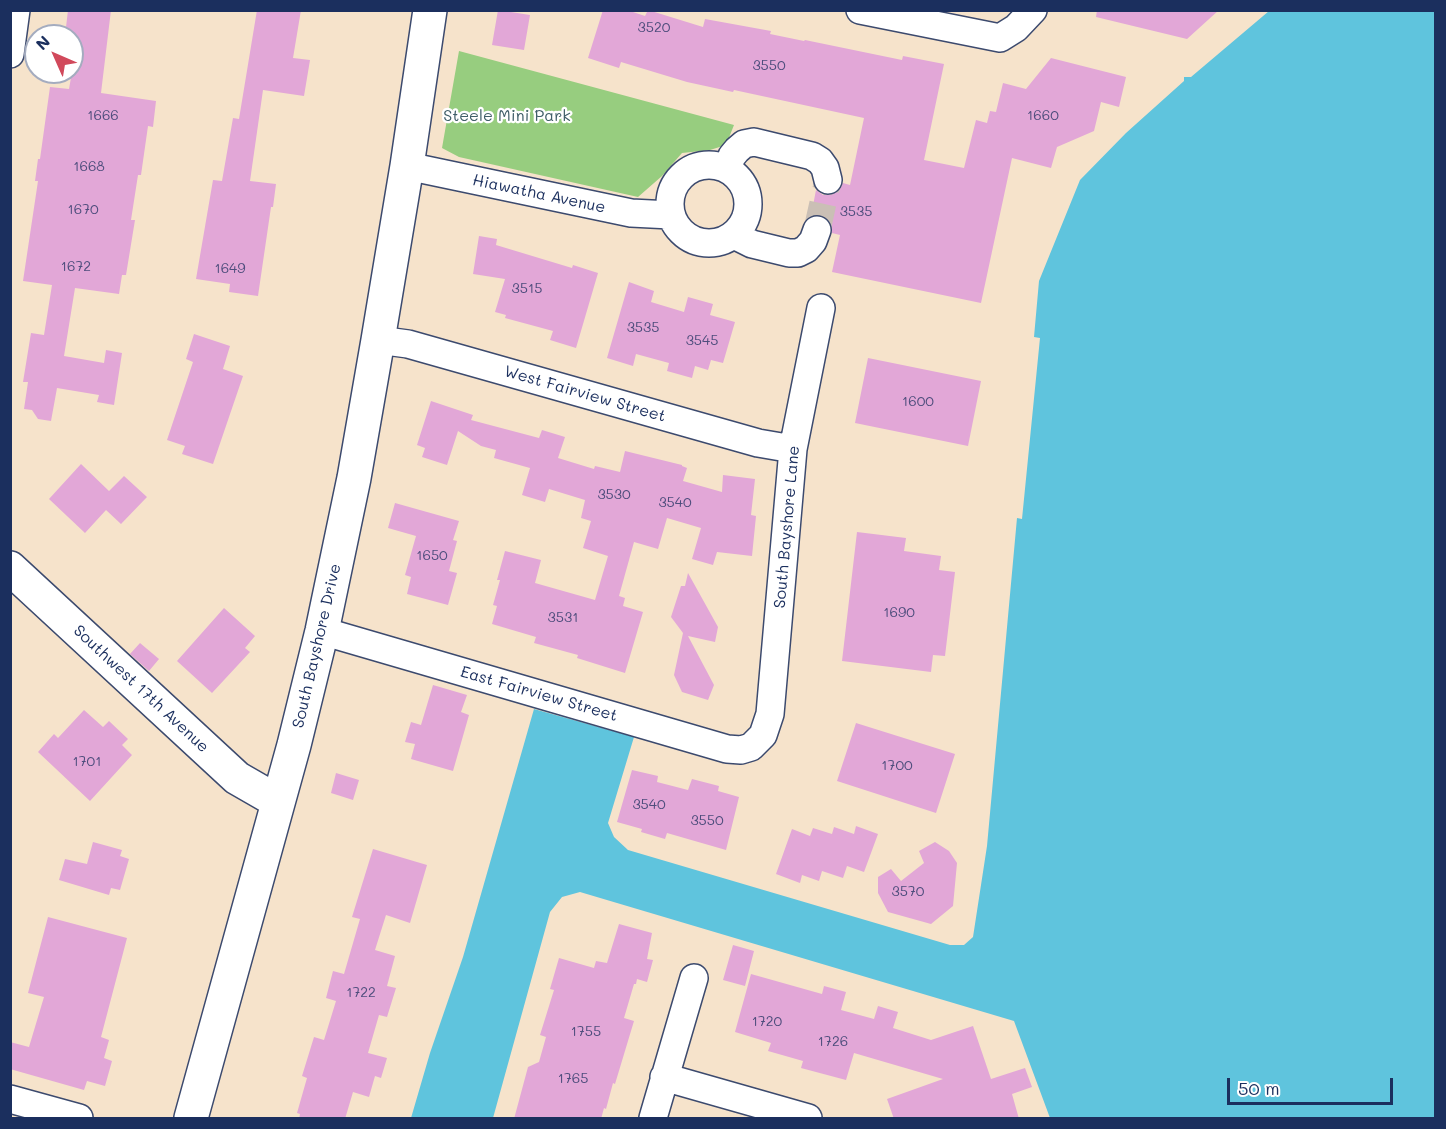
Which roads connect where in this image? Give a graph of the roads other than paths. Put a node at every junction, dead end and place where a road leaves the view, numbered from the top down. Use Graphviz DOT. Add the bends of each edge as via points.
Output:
graph roads {
  1 [pos="16,10"];
  2 [pos="430,10"];
  3 [pos="860,10"];
  4 [pos="1034,10"];
  5 [pos="10,54"];
  6 [pos="407,166"];
  7 [pos="728,169"];
  8 [pos="828,180"];
  9 [pos="671,215"];
  10 [pos="817,230"];
  11 [pos="734,235"];
  12 [pos="821,308"];
  13 [pos="378,340"];
  14 [pos="793,449"];
  15 [pos="10,568"];
  16 [pos="322,631"];
  17 [pos="755,743"];
  18 [pos="278,801"];
  19 [pos="694,978"];
  20 [pos="664,1077"];
  21 [pos="10,1099"];
  22 [pos="79,1119"];
  23 [pos="191,1119"];
  24 [pos="653,1119"];
  25 [pos="808,1119"];
  1 -- 5 [label="street"];
  2 -- 6 [label="main road, South Bayshore Drive"];
  3 -- 4 [label="street" via="994,37 1006,36"];
  6 -- 9 [label="street, Hiawatha Avenue" via="631,213"];
  6 -- 13 [label="main road, South Bayshore Drive"];
  7 -- 8 [label="street" via="737,150 754,142 812,156 825,168"];
  7 -- 9 [label="street" via="708,165 688,171 671,195"];
  7 -- 11 [label="street" via="742,182 748,200 746,219"];
  9 -- 11 [label="street" via="682,234 692,240 714,244"];
  10 -- 11 [label="street" via="813,241 798,253 752,244"];
  12 -- 14 [label="street, South Bayshore Lane"];
  13 -- 14 [label="street, West Fairview Street" via="408,344 758,443"];
  13 -- 16 [label="main road, South Bayshore Drive"];
  14 -- 17 [label="street, South Bayshore Lane" via="770,714 763,735"];
  15 -- 18 [label="main road, Southwest 17th Avenue" via="237,778"];
  16 -- 17 [label="street, East Fairview Street" via="727,748 741,750"];
  16 -- 18 [label="main road, South Bayshore Drive"];
  18 -- 23 [label="main road, South Bayshore Drive"];
  19 -- 20 [label="street"];
  20 -- 24 [label="street"];
  20 -- 25 [label="street"];
  21 -- 22 [label="street"];
}
